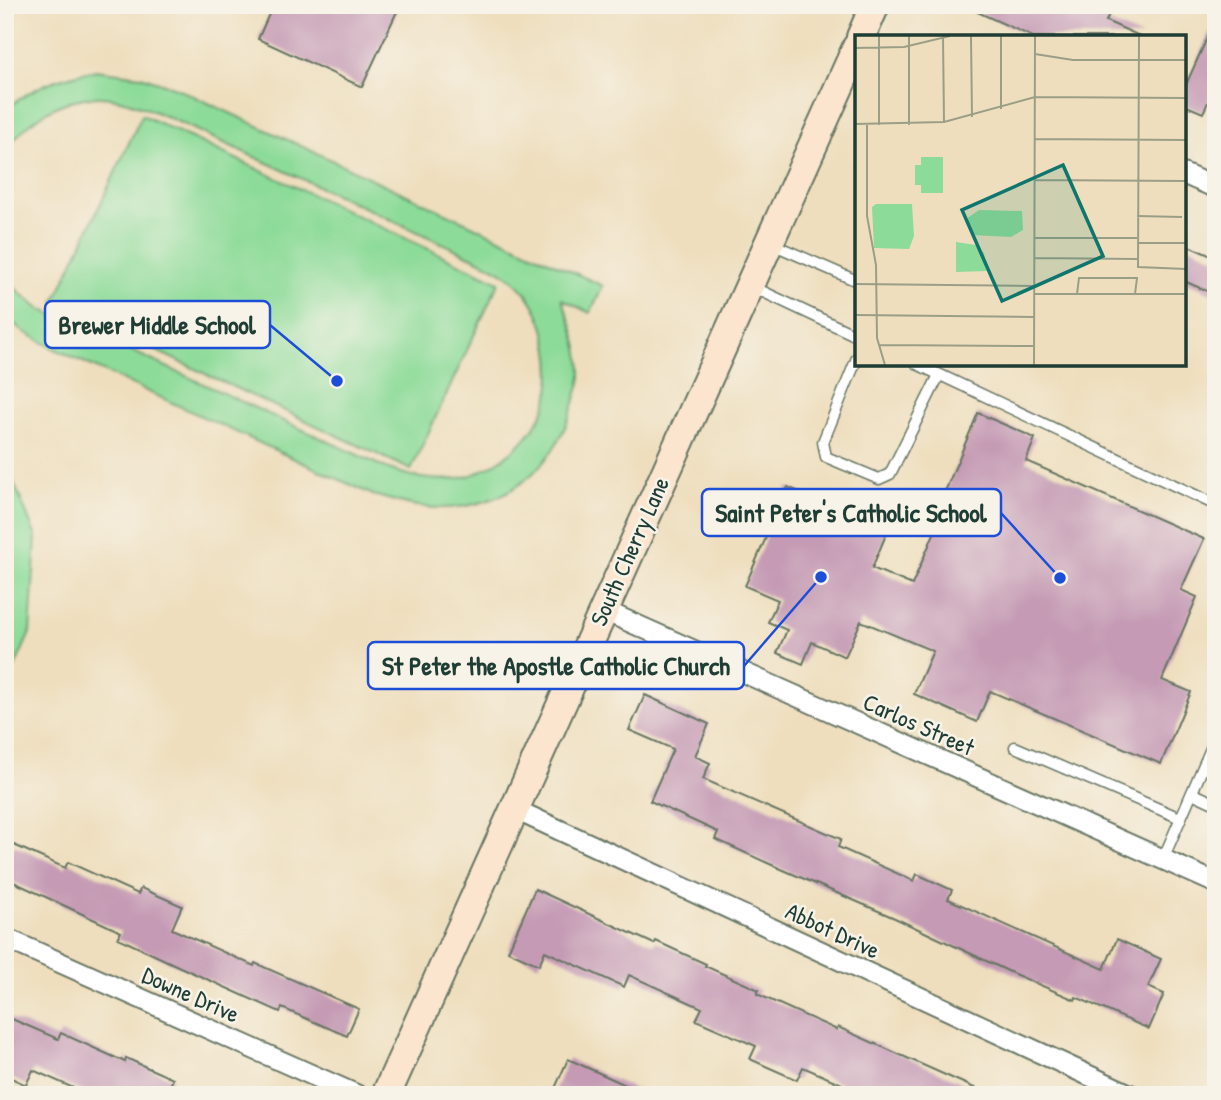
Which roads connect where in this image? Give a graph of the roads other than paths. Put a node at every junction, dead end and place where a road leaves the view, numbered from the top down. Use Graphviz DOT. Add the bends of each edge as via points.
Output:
graph roads {
  1 [pos="855,58"];
  2 [pos="1186,175"];
  3 [pos="1216,188"];
  4 [pos="768,242"];
  5 [pos="855,280"];
  6 [pos="749,285"];
  7 [pos="855,335"];
  8 [pos="855,363"];
  9 [pos="921,366"];
  10 [pos="939,374"];
  11 [pos="1216,505"];
  12 [pos="603,610"];
  13 [pos="1214,744"];
  14 [pos="1015,747"];
  15 [pos="1192,793"];
  16 [pos="1216,804"];
  17 [pos="514,809"];
  18 [pos="1180,818"];
  19 [pos="1163,859"];
  20 [pos="1216,883"];
  21 [pos="5,938"];
  22 [pos="356,1095"];
  23 [pos="386,1095"];
  24 [pos="1131,1095"];
  1 -- 4 [label="street, South Cherry Lane"];
  2 -- 3 [label="street"];
  4 -- 5 [label="lane"];
  4 -- 6 [label="street, South Cherry Lane"];
  6 -- 7 [label="lane"];
  6 -- 12 [label="street, South Cherry Lane"];
  8 -- 10 [label="lane" via="824,442 826,457 879,479 890,474"];
  9 -- 10 [label="lane"];
  10 -- 11 [label="lane"];
  12 -- 17 [label="street, South Cherry Lane"];
  12 -- 19 [label="street, Carlos Street"];
  13 -- 15 [label="lane"];
  14 -- 18 [label="lane"];
  15 -- 16 [label="lane"];
  15 -- 18 [label="lane"];
  17 -- 23 [label="street, South Cherry Lane"];
  17 -- 24 [label="street, Abbot Drive"];
  18 -- 19 [label="lane"];
  19 -- 20 [label="street, Carlos Street"];
  21 -- 22 [label="street, Downe Drive"];
}
